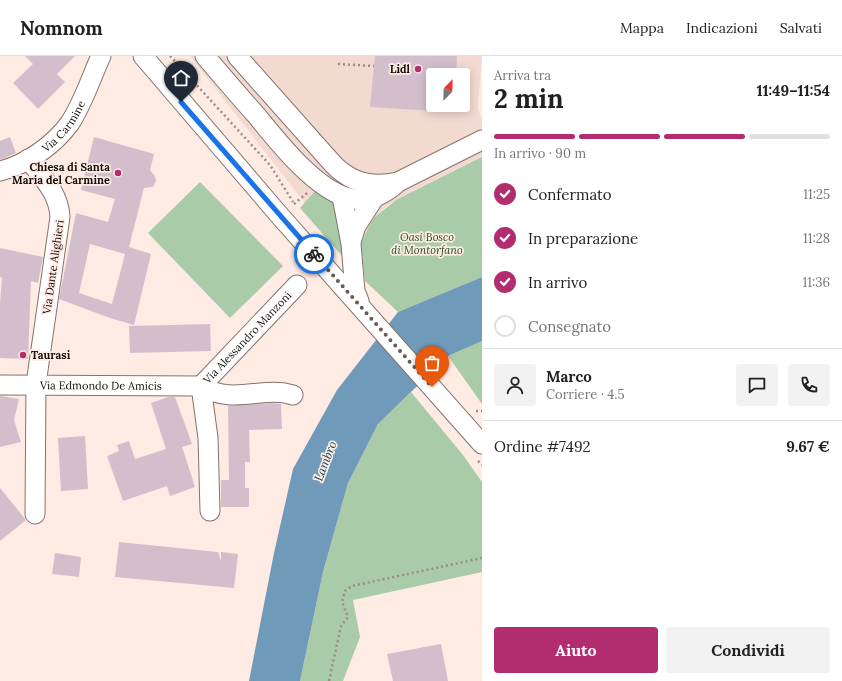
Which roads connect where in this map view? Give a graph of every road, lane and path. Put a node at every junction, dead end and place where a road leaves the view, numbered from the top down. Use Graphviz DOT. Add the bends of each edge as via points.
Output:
graph roads {
  1 [pos="101,56"];
  2 [pos="142,56"];
  3 [pos="170,56"];
  4 [pos="205,56"];
  5 [pos="237,56"];
  6 [pos="338,64"];
  7 [pos="374,66"];
  8 [pos="482,140"];
  9 [pos="28,159"];
  10 [pos="0,171"];
  11 [pos="398,182"];
  12 [pos="342,196"];
  13 [pos="374,198"];
  14 [pos="298,209"];
  15 [pos="351,244"];
  16 [pos="297,285"];
  17 [pos="361,306"];
  18 [pos="36,384"];
  19 [pos="0,385"];
  20 [pos="201,386"];
  21 [pos="293,395"];
  22 [pos="482,444"];
  23 [pos="210,511"];
  24 [pos="34,514"];
  25 [pos="482,558"];
  26 [pos="329,681"];
  1 -- 9 [label="street, Via Carmine" via="70,123 53,141"];
  2 -- 17 [label="street"];
  3 -- 14 [label="path" via="270,165"];
  4 -- 12 [label="street" via="292,157"];
  5 -- 11 [label="street" via="340,171 364,183 384,185"];
  6 -- 7 [label="path"];
  8 -- 11 [label="street"];
  9 -- 10 [label="street, Via Carmine"];
  9 -- 18 [label="street, Via Dante Alighieri" via="53,192 60,217"];
  11 -- 13 [label="street"];
  12 -- 13 [label="street"];
  12 -- 15 [label="street"];
  13 -- 15 [label="street" via="356,226"];
  15 -- 17 [label="street" via="355,291"];
  16 -- 20 [label="street, Via Alessandro Manzoni"];
  17 -- 22 [label="street"];
  18 -- 19 [label="street, Via Edmondo De Amicis"];
  18 -- 20 [label="street, Via Edmondo De Amicis"];
  18 -- 24 [label="street, Via Dante Alighieri"];
  20 -- 21 [label="street" via="224,395"];
  20 -- 23 [label="street, Via Alessandro Manzoni" via="207,427"];
  25 -- 26 [label="path" via="352,586 345,591 342,602 348,617 341,626"];
}
